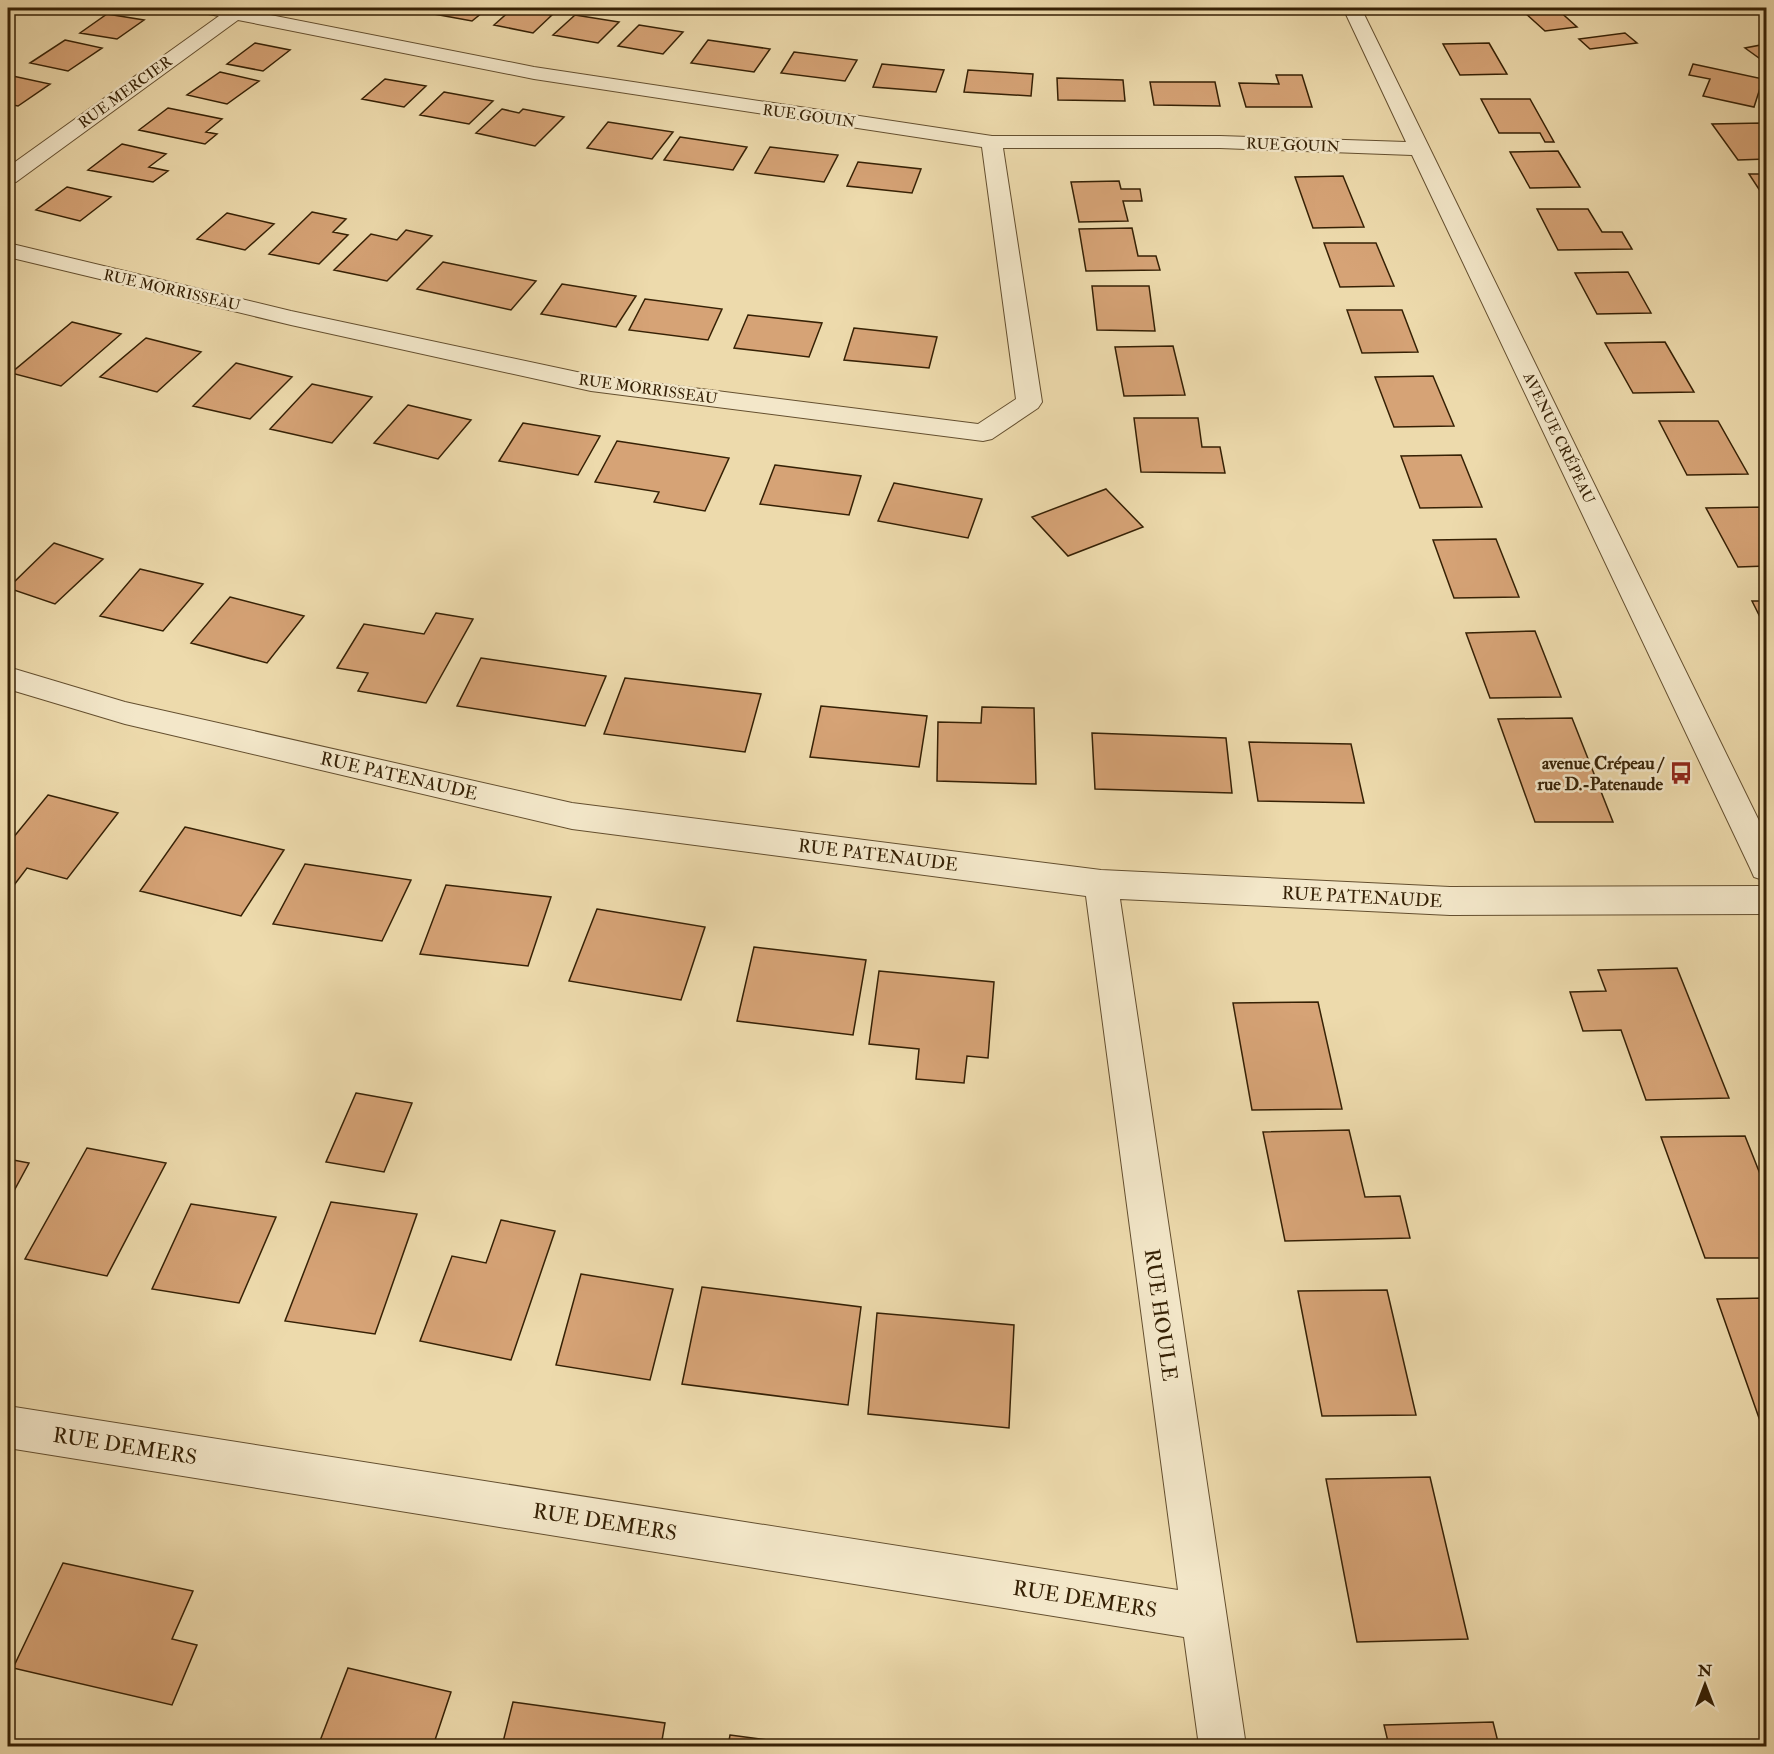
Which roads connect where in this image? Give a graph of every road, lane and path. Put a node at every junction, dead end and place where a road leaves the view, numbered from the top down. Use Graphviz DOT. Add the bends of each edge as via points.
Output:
graph roads {
  1 [pos="205,8"];
  2 [pos="1352,8"];
  3 [pos="239,11"];
  4 [pos="992,142"];
  5 [pos="1420,149"];
  6 [pos="8,177"];
  7 [pos="8,250"];
  8 [pos="8,678"];
  9 [pos="1767,868"];
  10 [pos="1101,884"];
  11 [pos="1767,900"];
  12 [pos="1761,976"];
  13 [pos="1767,981"];
  14 [pos="8,1427"];
  15 [pos="1203,1617"];
  16 [pos="1222,1746"];
  1 -- 3 [label="street, RUE GOUIN"];
  2 -- 5 [label="street, AVENUE CRÉPEAU"];
  3 -- 4 [label="street, RUE GOUIN" via="534,73"];
  3 -- 6 [label="street, RUE MERCIER"];
  4 -- 5 [label="street, RUE GOUIN" via="1220,142"];
  4 -- 7 [label="street, RUE MORRISSEAU" via="1029,402 984,433 591,383 291,318"];
  5 -- 9 [label="street, AVENUE CRÉPEAU"];
  8 -- 10 [label="street, RUE PATENAUDE" via="125,713 572,816"];
  10 -- 11 [label="street, RUE PATENAUDE" via="1450,901"];
  10 -- 15 [label="street, RUE HOULE"];
  12 -- 13 [label="path"];
  14 -- 15 [label="street, RUE DEMERS"];
  15 -- 16 [label="street, RUE HOULE"];
}
